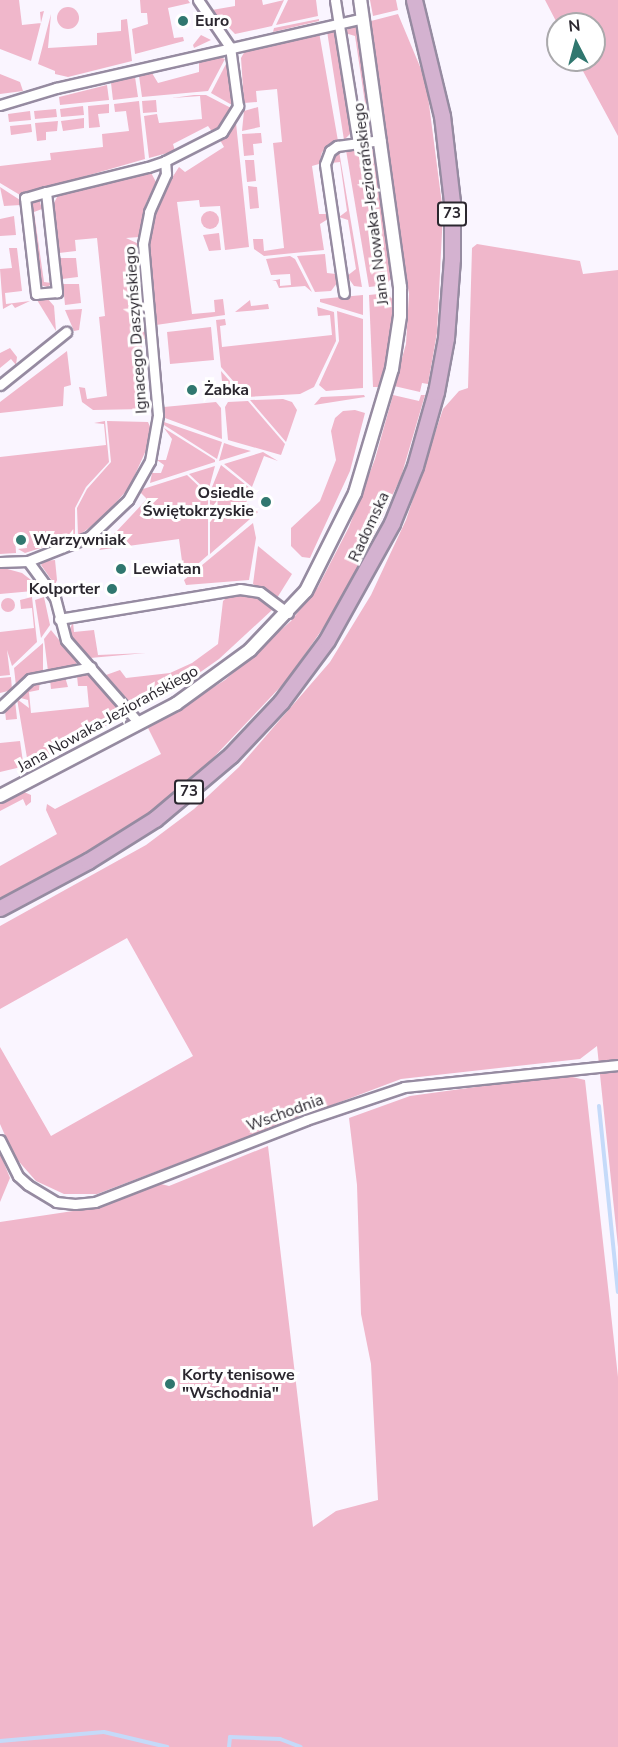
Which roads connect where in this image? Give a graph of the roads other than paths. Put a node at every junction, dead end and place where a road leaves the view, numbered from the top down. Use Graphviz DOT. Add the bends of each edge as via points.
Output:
graph roads {
  1 [pos="198,0"];
  2 [pos="335,0"];
  3 [pos="360,0"];
  4 [pos="414,0"];
  5 [pos="363,18"];
  6 [pos="340,22"];
  7 [pos="231,47"];
  8 [pos="0,105"];
  9 [pos="381,140"];
  10 [pos="358,144"];
  11 [pos="165,161"];
  12 [pos="46,192"];
  13 [pos="344,293"];
  14 [pos="66,332"];
  15 [pos="0,385"];
  16 [pos="0,561"];
  17 [pos="28,561"];
  18 [pos="288,613"];
  19 [pos="59,619"];
  20 [pos="91,667"];
  21 [pos="0,707"];
  22 [pos="139,723"];
  23 [pos="0,796"];
  24 [pos="0,908"];
  25 [pos="618,1065"];
  26 [pos="0,1140"];
  1 -- 7 [label="street"];
  2 -- 6 [label="street"];
  3 -- 5 [label="street, Jana Nowaka-Jeziorańskiego"];
  4 -- 24 [label="main road, Radomska / 73" via="442,116 451,186 452,259 446,338 436,392 392,523 327,640 281,702 237,749 155,819 88,861"];
  5 -- 6 [label="street"];
  5 -- 9 [label="street, Jana Nowaka-Jeziorańskiego"];
  6 -- 7 [label="street"];
  6 -- 10 [label="street"];
  7 -- 8 [label="street" via="42,91"];
  7 -- 11 [label="street" via="238,106 232,120 201,145"];
  9 -- 10 [label="street"];
  9 -- 18 [label="street, Jana Nowaka-Jeziorańskiego" via="400,287 398,341 355,493 316,574"];
  10 -- 13 [label="street" via="330,151 325,164"];
  11 -- 12 [label="street"];
  11 -- 17 [label="street, Ignacego Daszyńskiego" via="166,174 153,197 143,244 158,415 150,461 128,500 89,537"];
  12 -- 12 [label="street" via="25,198 36,294 57,292"];
  14 -- 15 [label="street"];
  16 -- 17 [label="street, Ignacego Daszyńskiego"];
  17 -- 19 [label="street" via="55,598"];
  18 -- 19 [label="street" via="260,592 240,589 121,606 114,613"];
  18 -- 22 [label="street, Jana Nowaka-Jeziorańskiego" via="218,676"];
  19 -- 20 [label="street" via="66,639"];
  20 -- 21 [label="street" via="30,679"];
  20 -- 22 [label="street"];
  22 -- 23 [label="street, Jana Nowaka-Jeziorańskiego"];
  25 -- 26 [label="street, Wschodnia" via="404,1087 306,1120 95,1202 57,1202 28,1185 18,1176"];
}
